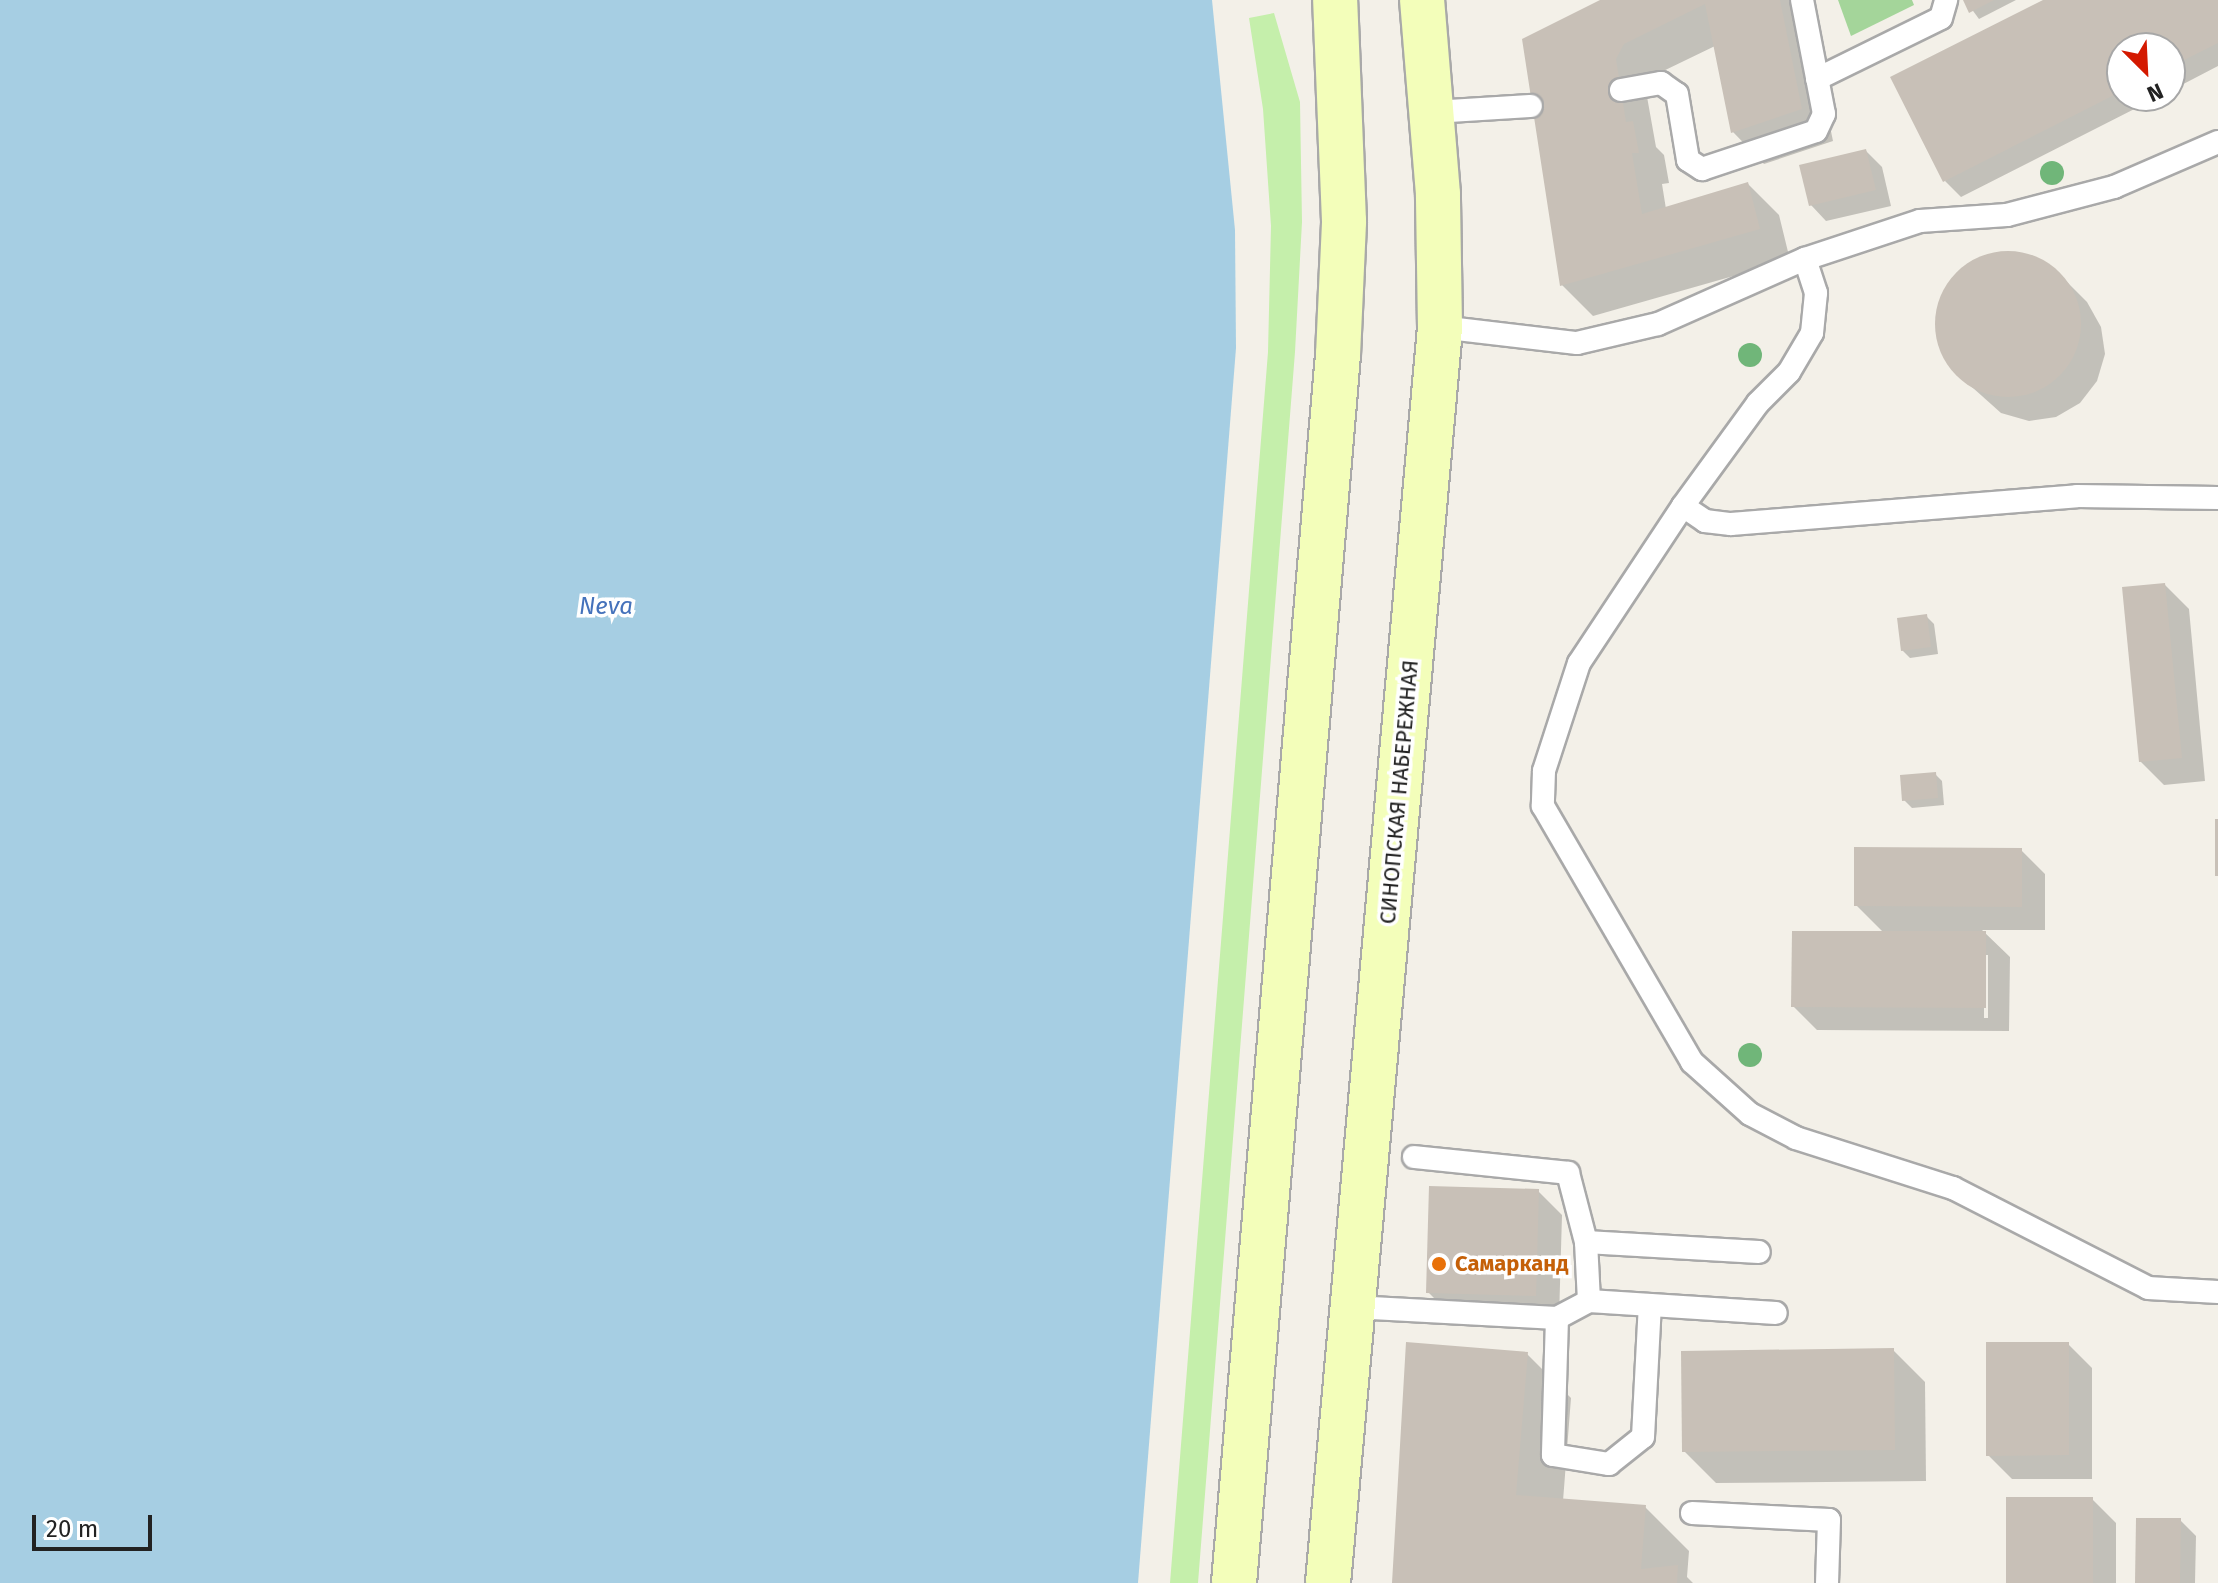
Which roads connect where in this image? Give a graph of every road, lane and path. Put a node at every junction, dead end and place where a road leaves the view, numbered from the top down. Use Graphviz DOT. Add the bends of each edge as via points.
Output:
graph roads {
  1 [pos="1335,0"];
  2 [pos="1422,0"];
  3 [pos="1802,0"];
  4 [pos="1946,0"];
  5 [pos="1817,79"];
  6 [pos="1621,90"];
  7 [pos="1531,106"];
  8 [pos="1432,112"];
  9 [pos="2218,142"];
  10 [pos="1805,259"];
  11 [pos="1440,327"];
  12 [pos="2218,498"];
  13 [pos="1683,506"];
  14 [pos="1414,1157"];
  15 [pos="1586,1242"];
  16 [pos="1759,1252"];
  17 [pos="2218,1292"];
  18 [pos="1589,1301"];
  19 [pos="1650,1305"];
  20 [pos="1353,1307"];
  21 [pos="1776,1313"];
  22 [pos="1557,1318"];
  23 [pos="1692,1513"];
  24 [pos="1234,1583"];
  25 [pos="1328,1583"];
  26 [pos="1827,1583"];
  1 -- 24 [label="main road" via="1344,221 1338,355"];
  2 -- 8 [label="main road, СИНОПСКАЯ НАБЕРЕЖНАЯ"];
  3 -- 5 [label="lane"];
  4 -- 5 [label="lane" via="1941,18"];
  5 -- 6 [label="lane" via="1824,114 1816,131 1702,169 1688,160 1677,94 1661,83"];
  7 -- 8 [label="lane"];
  8 -- 11 [label="main road, СИНОПСКАЯ НАБЕРЕЖНАЯ"];
  9 -- 10 [label="lane" via="2114,187 2007,215 1920,221"];
  10 -- 11 [label="lane" via="1658,324 1577,343"];
  10 -- 13 [label="lane" via="1816,293 1812,333 1789,372 1758,403"];
  11 -- 20 [label="main road, СИНОПСКАЯ НАБЕРЕЖНАЯ"];
  12 -- 13 [label="lane" via="2077,496 1731,524 1705,521"];
  13 -- 17 [label="lane" via="1579,663 1544,771 1543,806 1692,1062 1750,1114 1796,1138 1953,1188 2148,1288"];
  14 -- 15 [label="lane" via="1568,1173"];
  15 -- 16 [label="lane"];
  15 -- 18 [label="lane"];
  18 -- 19 [label="lane"];
  18 -- 22 [label="lane"];
  19 -- 21 [label="lane"];
  19 -- 22 [label="lane" via="1643,1437 1609,1464 1553,1455"];
  20 -- 22 [label="lane"];
  20 -- 25 [label="main road, СИНОПСКАЯ НАБЕРЕЖНАЯ"];
  23 -- 26 [label="lane" via="1829,1520"];
}
